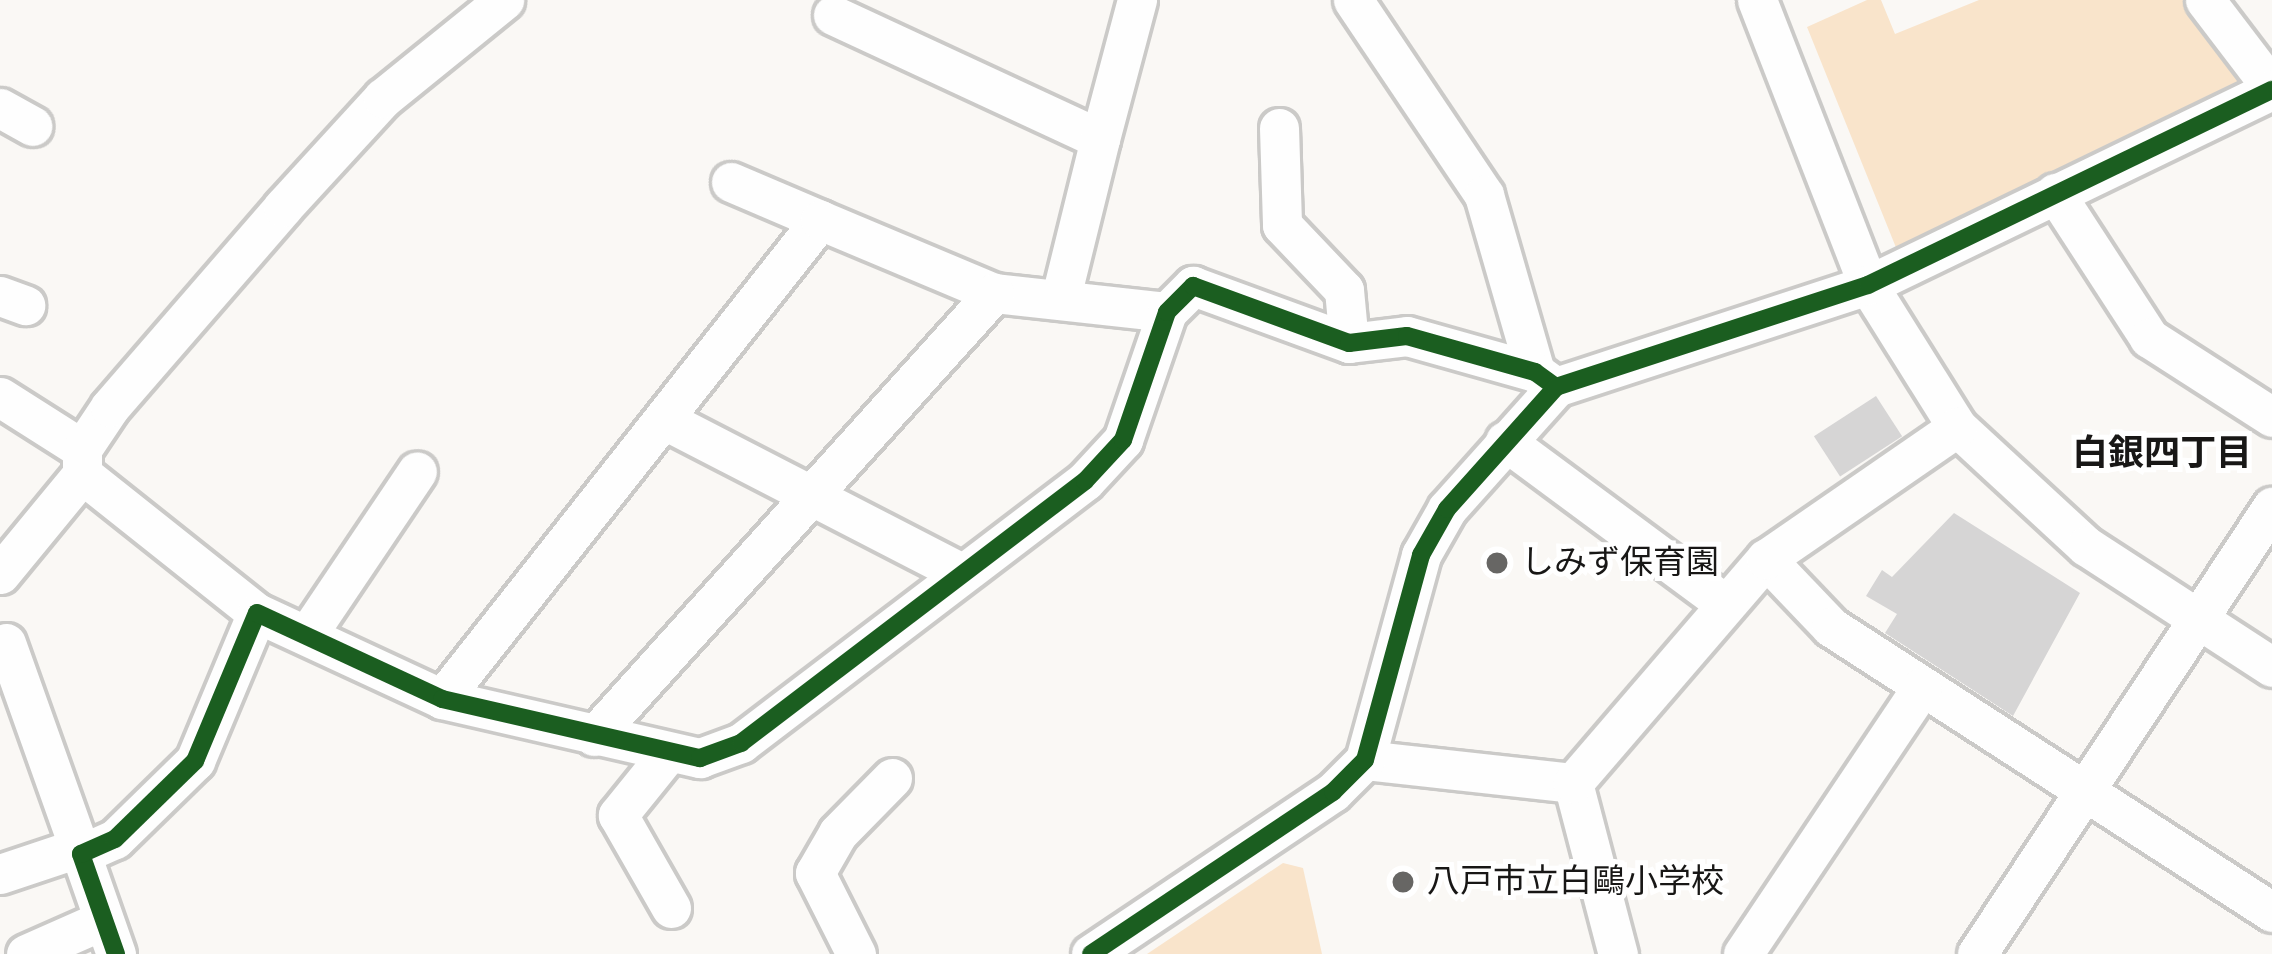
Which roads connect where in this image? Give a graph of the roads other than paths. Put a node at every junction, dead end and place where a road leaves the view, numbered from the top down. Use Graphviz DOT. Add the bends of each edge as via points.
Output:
graph roads {
  1 [pos="504,0"];
  2 [pos="1137,0"];
  3 [pos="1354,0"];
  4 [pos="1756,0"];
  5 [pos="2205,0"];
  6 [pos="833,15"];
  7 [pos="2272,89"];
  8 [pos="1279,128"];
  9 [pos="1100,139"];
  10 [pos="731,182"];
  11 [pos="2055,193"];
  12 [pos="820,220"];
  13 [pos="1868,285"];
  14 [pos="994,293"];
  15 [pos="1061,297"];
  16 [pos="1167,312"];
  17 [pos="1349,344"];
  18 [pos="1545,380"];
  19 [pos="0,397"];
  20 [pos="2272,417"];
  21 [pos="665,420"];
  22 [pos="1957,427"];
  23 [pos="1505,441"];
  24 [pos="82,462"];
  25 [pos="417,471"];
  26 [pos="813,500"];
  27 [pos="2272,507"];
  28 [pos="1766,559"];
  29 [pos="961,573"];
  30 [pos="0,574"];
  31 [pos="1726,604"];
  32 [pos="256,613"];
  33 [pos="2198,620"];
  34 [pos="307,635"];
  35 [pos="6,643"];
  36 [pos="2272,667"];
  37 [pos="1922,687"];
  38 [pos="442,699"];
  39 [pos="594,736"];
  40 [pos="668,754"];
  41 [pos="1365,760"];
  42 [pos="892,778"];
  43 [pos="1573,783"];
  44 [pos="2086,791"];
  45 [pos="80,851"];
  46 [pos="0,874"];
  47 [pos="671,908"];
  48 [pos="2272,912"];
  49 [pos="110,937"];
  50 [pos="26,954"];
  51 [pos="856,954"];
  52 [pos="1091,954"];
  53 [pos="1618,954"];
  54 [pos="1743,954"];
  55 [pos="1977,954"];
  1 -- 24 [label="street" via="383,98 135,376"];
  2 -- 9 [label="street"];
  3 -- 18 [label="street" via="1484,195"];
  4 -- 13 [label="street"];
  5 -- 7 [label="street"];
  6 -- 9 [label="street"];
  7 -- 11 [label="street"];
  8 -- 17 [label="street" via="1282,225 1344,290"];
  9 -- 15 [label="street"];
  10 -- 12 [label="street"];
  11 -- 13 [label="street"];
  11 -- 20 [label="street" via="2149,338"];
  12 -- 14 [label="street"];
  12 -- 21 [label="street"];
  13 -- 18 [label="street"];
  13 -- 22 [label="street"];
  14 -- 15 [label="street"];
  14 -- 26 [label="street"];
  15 -- 16 [label="street"];
  16 -- 17 [label="street" via="1193,286 1218,288"];
  16 -- 29 [label="street" via="1123,440 1085,481"];
  17 -- 18 [label="street" via="1407,336"];
  18 -- 23 [label="street"];
  19 -- 24 [label="street"];
  21 -- 26 [label="street"];
  21 -- 38 [label="street"];
  22 -- 28 [label="street"];
  22 -- 33 [label="street" via="2025,498"];
  23 -- 31 [label="street"];
  23 -- 41 [label="street" via="1447,509 1421,556"];
  24 -- 30 [label="street"];
  24 -- 32 [label="street"];
  25 -- 34 [label="street"];
  26 -- 29 [label="street"];
  26 -- 39 [label="street"];
  27 -- 33 [label="street"];
  28 -- 31 [label="street"];
  28 -- 37 [label="street" via="1831,627"];
  29 -- 40 [label="street" via="741,742 700,758"];
  31 -- 43 [label="street"];
  32 -- 34 [label="street"];
  32 -- 45 [label="street" via="195,761 116,839"];
  33 -- 36 [label="street"];
  33 -- 44 [label="street"];
  34 -- 38 [label="street"];
  35 -- 45 [label="street"];
  37 -- 44 [label="street"];
  37 -- 54 [label="street"];
  38 -- 39 [label="street"];
  39 -- 40 [label="street"];
  40 -- 47 [label="street" via="618,815"];
  41 -- 43 [label="street"];
  41 -- 52 [label="street" via="1333,792"];
  42 -- 51 [label="street" via="838,833 815,873"];
  43 -- 53 [label="street"];
  44 -- 48 [label="street"];
  44 -- 55 [label="street"];
  45 -- 46 [label="street"];
  45 -- 49 [label="street"];
  49 -- 50 [label="street"];
}
